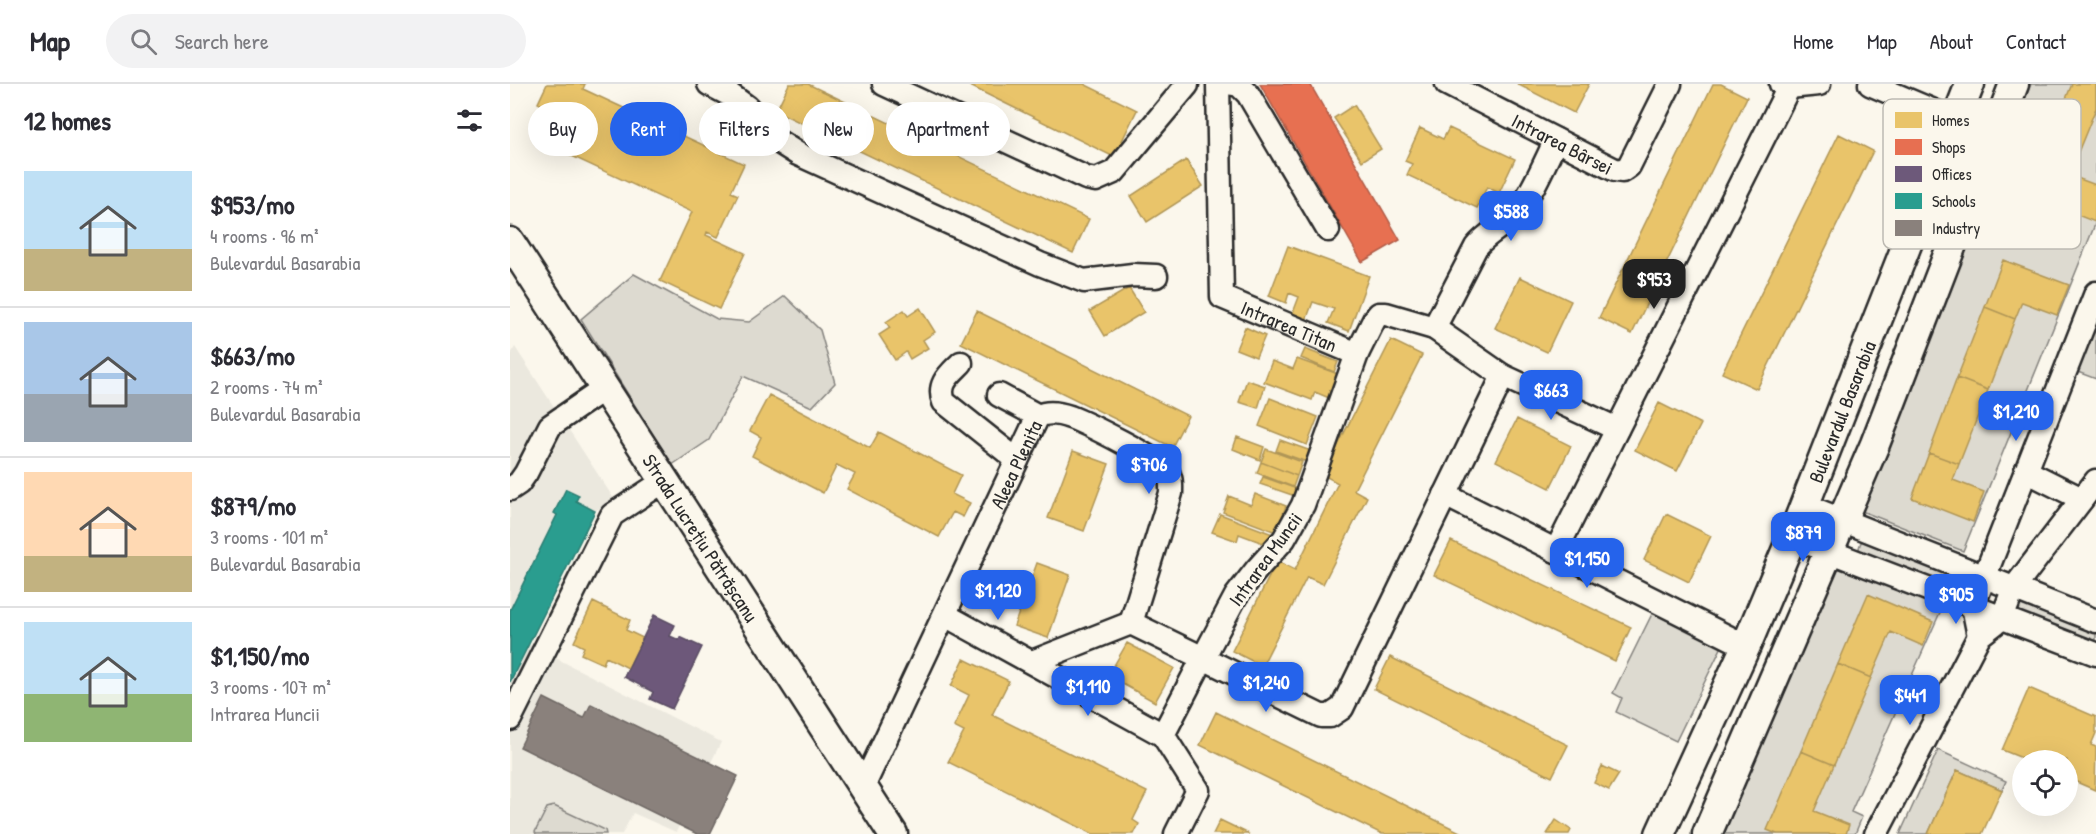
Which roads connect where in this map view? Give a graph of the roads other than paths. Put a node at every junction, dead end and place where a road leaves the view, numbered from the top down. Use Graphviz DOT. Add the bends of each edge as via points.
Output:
graph roads {
  1 [pos="709,84"];
  2 [pos="1189,84"];
  3 [pos="1218,84"];
  4 [pos="1233,84"];
  5 [pos="1447,84"];
  6 [pos="1670,84"];
  7 [pos="1819,84"];
  8 [pos="1870,84"];
  9 [pos="1970,84"];
  10 [pos="2014,84"];
  11 [pos="889,85"];
  12 [pos="1785,86"];
  13 [pos="1905,99"];
  14 [pos="1964,99"];
  15 [pos="2008,99"];
  16 [pos="1556,140"];
  17 [pos="1328,230"];
  18 [pos="510,242"];
  19 [pos="1904,249"];
  20 [pos="1951,249"];
  21 [pos="1156,276"];
  22 [pos="2096,293"];
  23 [pos="1434,328"];
  24 [pos="1357,354"];
  25 [pos="961,363"];
  26 [pos="1503,376"];
  27 [pos="604,390"];
  28 [pos="999,395"];
  29 [pos="1038,416"];
  30 [pos="1617,429"];
  31 [pos="1017,460"];
  32 [pos="2026,471"];
  33 [pos="664,481"];
  34 [pos="510,489"];
  35 [pos="2089,490"];
  36 [pos="1445,495"];
  37 [pos="1804,505"];
  38 [pos="1842,519"];
  39 [pos="1792,537"];
  40 [pos="1556,551"];
  41 [pos="1829,551"];
  42 [pos="1984,576"];
  43 [pos="2014,588"];
  44 [pos="1973,606"];
  45 [pos="945,615"];
  46 [pos="2002,618"];
  47 [pos="2096,621"];
  48 [pos="1131,623"];
  49 [pos="1979,636"];
  50 [pos="1746,646"];
  51 [pos="2096,654"];
  52 [pos="1203,658"];
  53 [pos="1032,662"];
  54 [pos="510,719"];
  55 [pos="1163,735"];
  56 [pos="863,787"];
  57 [pos="893,834"];
  58 [pos="1176,834"];
  59 [pos="1660,834"];
  60 [pos="1707,834"];
  61 [pos="1876,834"];
  1 -- 21 [label="street" via="747,107 776,140 798,154 1040,264 1084,281"];
  2 -- 11 [label="street" via="1114,172 1096,180"];
  3 -- 24 [label="street, Intrarea Titan" via="1222,297"];
  4 -- 17 [label="street" via="1248,94"];
  5 -- 16 [label="street, Intrarea Bârsei"];
  6 -- 16 [label="street, Intrarea Bârsei" via="1629,166 1622,171"];
  7 -- 12 [label="street"];
  8 -- 13 [label="street"];
  9 -- 14 [label="main road, Bulevardul Basarabia"];
  10 -- 15 [label="main road, Bulevardul Basarabia"];
  12 -- 30 [label="street"];
  16 -- 23 [label="street" via="1520,207 1476,247"];
  18 -- 27 [label="main road, Strada Lucrețiu Pătrășcanu"];
  19 -- 37 [label="main road, Bulevardul Basarabia"];
  20 -- 38 [label="main road, Bulevardul Basarabia" via="1880,433"];
  22 -- 32 [label="street"];
  23 -- 24 [label="street, Intrarea Muncii" via="1380,314"];
  23 -- 26 [label="street, Intrarea Muncii"];
  24 -- 52 [label="street, Intrarea Muncii" via="1293,526 1246,581"];
  25 -- 31 [label="street" via="942,384 944,402"];
  26 -- 30 [label="street, Intrarea Muncii"];
  26 -- 36 [label="street"];
  27 -- 33 [label="main road, Strada Lucrețiu Pătrășcanu"];
  27 -- 34 [label="street" via="550,426 526,473"];
  28 -- 29 [label="street"];
  29 -- 31 [label="street, Aleea Plenița"];
  29 -- 48 [label="street, Aleea Plenița" via="1046,413 1069,417 1150,457 1168,472 1171,494"];
  30 -- 40 [label="street"];
  31 -- 45 [label="street, Aleea Plenița"];
  32 -- 35 [label="street"];
  32 -- 42 [label="street"];
  33 -- 54 [label="street" via="612,515"];
  33 -- 56 [label="main road, Strada Lucrețiu Pătrășcanu"];
  35 -- 43 [label="street"];
  36 -- 40 [label="street"];
  36 -- 52 [label="street" via="1337,713 1315,715"];
  37 -- 38 [label="street"];
  37 -- 39 [label="main road, Bulevardul Basarabia"];
  38 -- 41 [label="main road, Bulevardul Basarabia"];
  38 -- 42 [label="street"];
  39 -- 41 [label="street"];
  39 -- 50 [label="main road, Bulevardul Basarabia"];
  40 -- 50 [label="street"];
  41 -- 44 [label="street"];
  41 -- 60 [label="main road, Bulevardul Basarabia"];
  42 -- 43 [label="street"];
  42 -- 44 [label="street"];
  43 -- 46 [label="street"];
  43 -- 47 [label="street"];
  44 -- 46 [label="street"];
  44 -- 49 [label="street"];
  45 -- 53 [label="street"];
  45 -- 56 [label="street, Aleea Plenița"];
  46 -- 49 [label="street"];
  46 -- 51 [label="street"];
  48 -- 52 [label="street"];
  48 -- 53 [label="street"];
  49 -- 61 [label="street"];
  50 -- 59 [label="main road, Bulevardul Basarabia"];
  52 -- 55 [label="street, Intrarea Muncii"];
  53 -- 55 [label="street"];
  55 -- 58 [label="street" via="1198,790"];
  56 -- 57 [label="main road, Strada Lucrețiu Pătrășcanu"];
}
